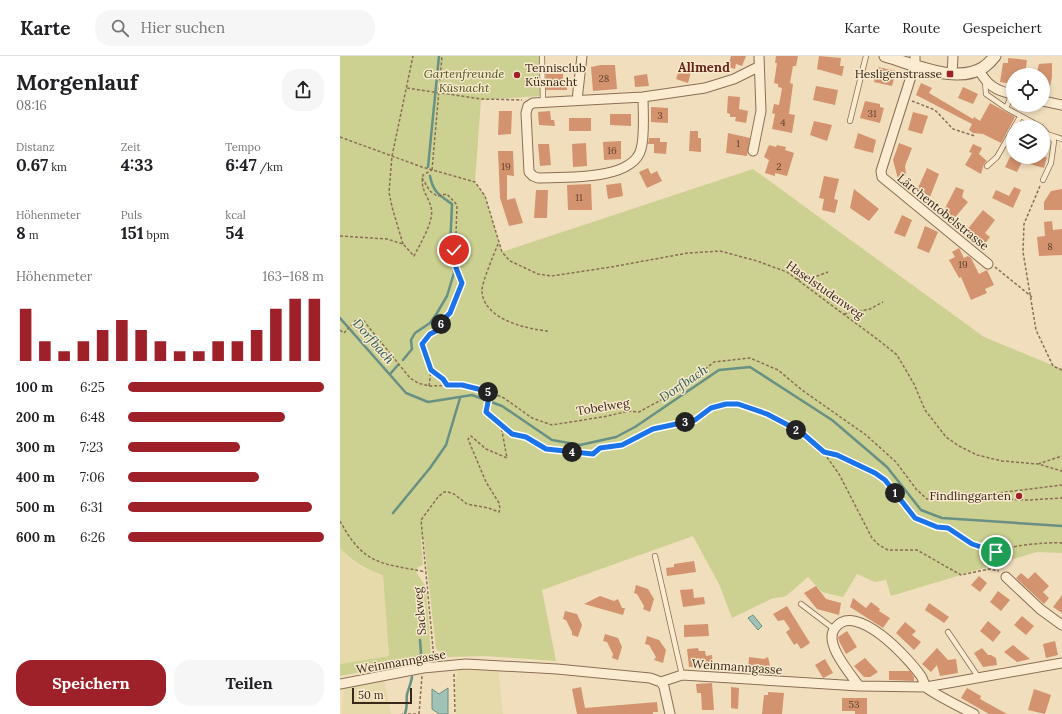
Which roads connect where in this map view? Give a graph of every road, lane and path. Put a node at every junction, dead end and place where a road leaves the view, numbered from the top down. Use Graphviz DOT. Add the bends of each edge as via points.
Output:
graph roads {
  1 [pos="412,56"];
  2 [pos="442,56"];
  3 [pos="542,56"];
  4 [pos="582,56"];
  5 [pos="759,56"];
  6 [pos="866,56"];
  7 [pos="885,56"];
  8 [pos="953,56"];
  9 [pos="995,56"];
  10 [pos="915,60"];
  11 [pos="758,67"];
  12 [pos="979,70"];
  13 [pos="952,74"];
  14 [pos="985,81"];
  15 [pos="407,88"];
  16 [pos="438,93"];
  17 [pos="1006,93"];
  18 [pos="643,97"];
  19 [pos="904,98"];
  20 [pos="577,100"];
  21 [pos="543,102"];
  22 [pos="1050,102"];
  23 [pos="533,103"];
  24 [pos="1062,105"];
  25 [pos="1006,108"];
  26 [pos="1012,112"];
  27 [pos="1020,117"];
  28 [pos="1018,120"];
  29 [pos="1026,120"];
  30 [pos="850,121"];
  31 [pos="1050,135"];
  32 [pos="975,136"];
  33 [pos="340,137"];
  34 [pos="1062,139"];
  35 [pos="1006,142"];
  36 [pos="753,151"];
  37 [pos="392,156"];
  38 [pos="987,166"];
  39 [pos="432,170"];
  40 [pos="422,178"];
  41 [pos="1043,180"];
  42 [pos="340,236"];
  43 [pos="403,244"];
  44 [pos="498,244"];
  45 [pos="988,264"];
  46 [pos="828,272"];
  47 [pos="796,279"];
  48 [pos="1032,297"];
  49 [pos="883,302"];
  50 [pos="844,314"];
  51 [pos="340,330"];
  52 [pos="548,331"];
  53 [pos="431,370"];
  54 [pos="1062,370"];
  55 [pos="447,385"];
  56 [pos="429,386"];
  57 [pos="490,394"];
  58 [pos="501,426"];
  59 [pos="824,452"];
  60 [pos="1062,456"];
  61 [pos="1038,464"];
  62 [pos="1062,471"];
  63 [pos="1062,486"];
  64 [pos="963,498"];
  65 [pos="1062,498"];
  66 [pos="340,521"];
  67 [pos="1062,543"];
  68 [pos="996,552"];
  69 [pos="656,556"];
  70 [pos="426,572"];
  71 [pos="1006,577"];
  72 [pos="801,604"];
  73 [pos="1062,625"];
  74 [pos="834,629"];
  75 [pos="948,632"];
  76 [pos="434,659"];
  77 [pos="1062,663"];
  78 [pos="454,665"];
  79 [pos="423,668"];
  80 [pos="682,675"];
  81 [pos="979,678"];
  82 [pos="661,682"];
  83 [pos="340,684"];
  84 [pos="859,686"];
  85 [pos="926,686"];
  86 [pos="408,714"];
  87 [pos="420,714"];
  88 [pos="455,714"];
  89 [pos="670,714"];
  90 [pos="974,714"];
  1 -- 15 [label="path"];
  2 -- 16 [label="path"];
  3 -- 21 [label="lane"];
  4 -- 20 [label="street"];
  5 -- 11 [label="street"];
  6 -- 30 [label="lane"];
  7 -- 10 [label="street"];
  8 -- 13 [label="street"];
  9 -- 12 [label="street"];
  10 -- 13 [label="street"];
  10 -- 19 [label="street, Lärchentobelstrasse"];
  11 -- 18 [label="street" via="734,80 705,88"];
  11 -- 36 [label="street" via="761,111"];
  12 -- 13 [label="street" via="966,74"];
  12 -- 14 [label="street"];
  14 -- 17 [label="street"];
  14 -- 25 [label="lane" via="986,94"];
  15 -- 16 [label="path"];
  15 -- 37 [label="path"];
  16 -- 23 [label="path" via="481,99 525,100"];
  16 -- 39 [label="path"];
  18 -- 20 [label="street"];
  18 -- 23 [label="street" via="641,149 630,166 603,174 538,178 529,172 526,113 528,106"];
  19 -- 32 [label="path" via="935,110 953,129"];
  19 -- 45 [label="street, Lärchentobelstrasse" via="881,171 882,177"];
  20 -- 21 [label="street"];
  21 -- 23 [label="street"];
  22 -- 24 [label="street"];
  26 -- 27 [label="lane"];
  27 -- 28 [label="lane"];
  27 -- 29 [label="lane"];
  31 -- 34 [label="lane"];
  31 -- 41 [label="lane" via="1054,141 1051,163"];
  33 -- 37 [label="path, Haselstudenweg"];
  35 -- 38 [label="lane" via="997,157"];
  37 -- 39 [label="path, Haselstudenweg"];
  37 -- 43 [label="path" via="389,192"];
  39 -- 40 [label="path"];
  39 -- 44 [label="path, Haselstudenweg" via="475,182 485,196"];
  40 -- 43 [label="path" via="421,186 431,208 427,230 414,256"];
  40 -- 53 [label="path" via="430,191 437,196 446,194 457,205 455,262 462,283 450,313 438,330 430,334 422,344"];
  41 -- 48 [label="path" via="1024,224 1023,252"];
  42 -- 43 [label="path" via="387,239"];
  44 -- 47 [label="path, Haselstudenweg" via="510,261 538,274 551,276 688,253 720,251 787,272"];
  44 -- 52 [label="path" via="481,290 486,304 515,326"];
  45 -- 48 [label="path" via="998,268"];
  46 -- 47 [label="path" via="810,279"];
  47 -- 50 [label="path, Haselstudenweg"];
  48 -- 54 [label="path" via="1039,335 1053,366"];
  49 -- 50 [label="path" via="870,309"];
  50 -- 61 [label="path, Haselstudenweg" via="897,355 925,410 946,436 977,455 1002,461"];
  51 -- 56 [label="path, Tobelweg" via="344,333 355,321 363,320 410,378"];
  53 -- 55 [label="path"];
  53 -- 56 [label="path"];
  55 -- 56 [label="path, Tobelweg"];
  55 -- 57 [label="path, Tobelweg" via="462,385"];
  57 -- 58 [label="path" via="486,412"];
  57 -- 64 [label="path, Tobelweg" via="504,398 532,418 552,425 628,411 638,412 679,390 714,362 750,358 778,370 866,435 896,462 916,489 927,499 935,501"];
  58 -- 59 [label="path" via="512,434 526,437 546,449 590,455 600,448 622,445 653,429 695,420 711,408 738,404 767,414 801,432"];
  58 -- 70 [label="path" via="507,458 486,449 471,436 468,440 486,482 499,503 499,512 467,504 444,492 421,520"];
  59 -- 68 [label="path" via="837,455 885,480 915,518 937,527 948,528 972,544"];
  59 -- 68 [label="path" via="839,474 872,538 879,545 888,550 917,550 960,575 989,569 998,571 993,563 983,560"];
  60 -- 61 [label="path"];
  61 -- 62 [label="path, Haselstudenweg"];
  63 -- 64 [label="path, Tobelweg"];
  64 -- 65 [label="path"];
  66 -- 70 [label="path, Sackweg" via="355,545 372,559 395,567"];
  67 -- 68 [label="path" via="1048,542"];
  69 -- 80 [label="lane"];
  70 -- 76 [label="path, Sackweg"];
  71 -- 73 [label="street" via="1040,609"];
  72 -- 74 [label="lane"];
  74 -- 84 [label="street" via="833,647"];
  74 -- 85 [label="street" via="840,622 851,620 866,625 887,638 901,651"];
  75 -- 81 [label="lane"];
  77 -- 81 [label="street, Weinmanngasse"];
  78 -- 79 [label="street, Weinmanngasse"];
  78 -- 82 [label="street, Weinmanngasse" via="492,664 557,669 650,678"];
  78 -- 88 [label="path"];
  79 -- 83 [label="street, Weinmanngasse"];
  79 -- 87 [label="path"];
  80 -- 82 [label="street, Weinmanngasse"];
  80 -- 84 [label="street, Weinmanngasse"];
  81 -- 85 [label="street, Weinmanngasse"];
  82 -- 89 [label="street"];
  84 -- 85 [label="street, Weinmanngasse"];
  85 -- 90 [label="street"];
  86 -- 87 [label="path"];
}
